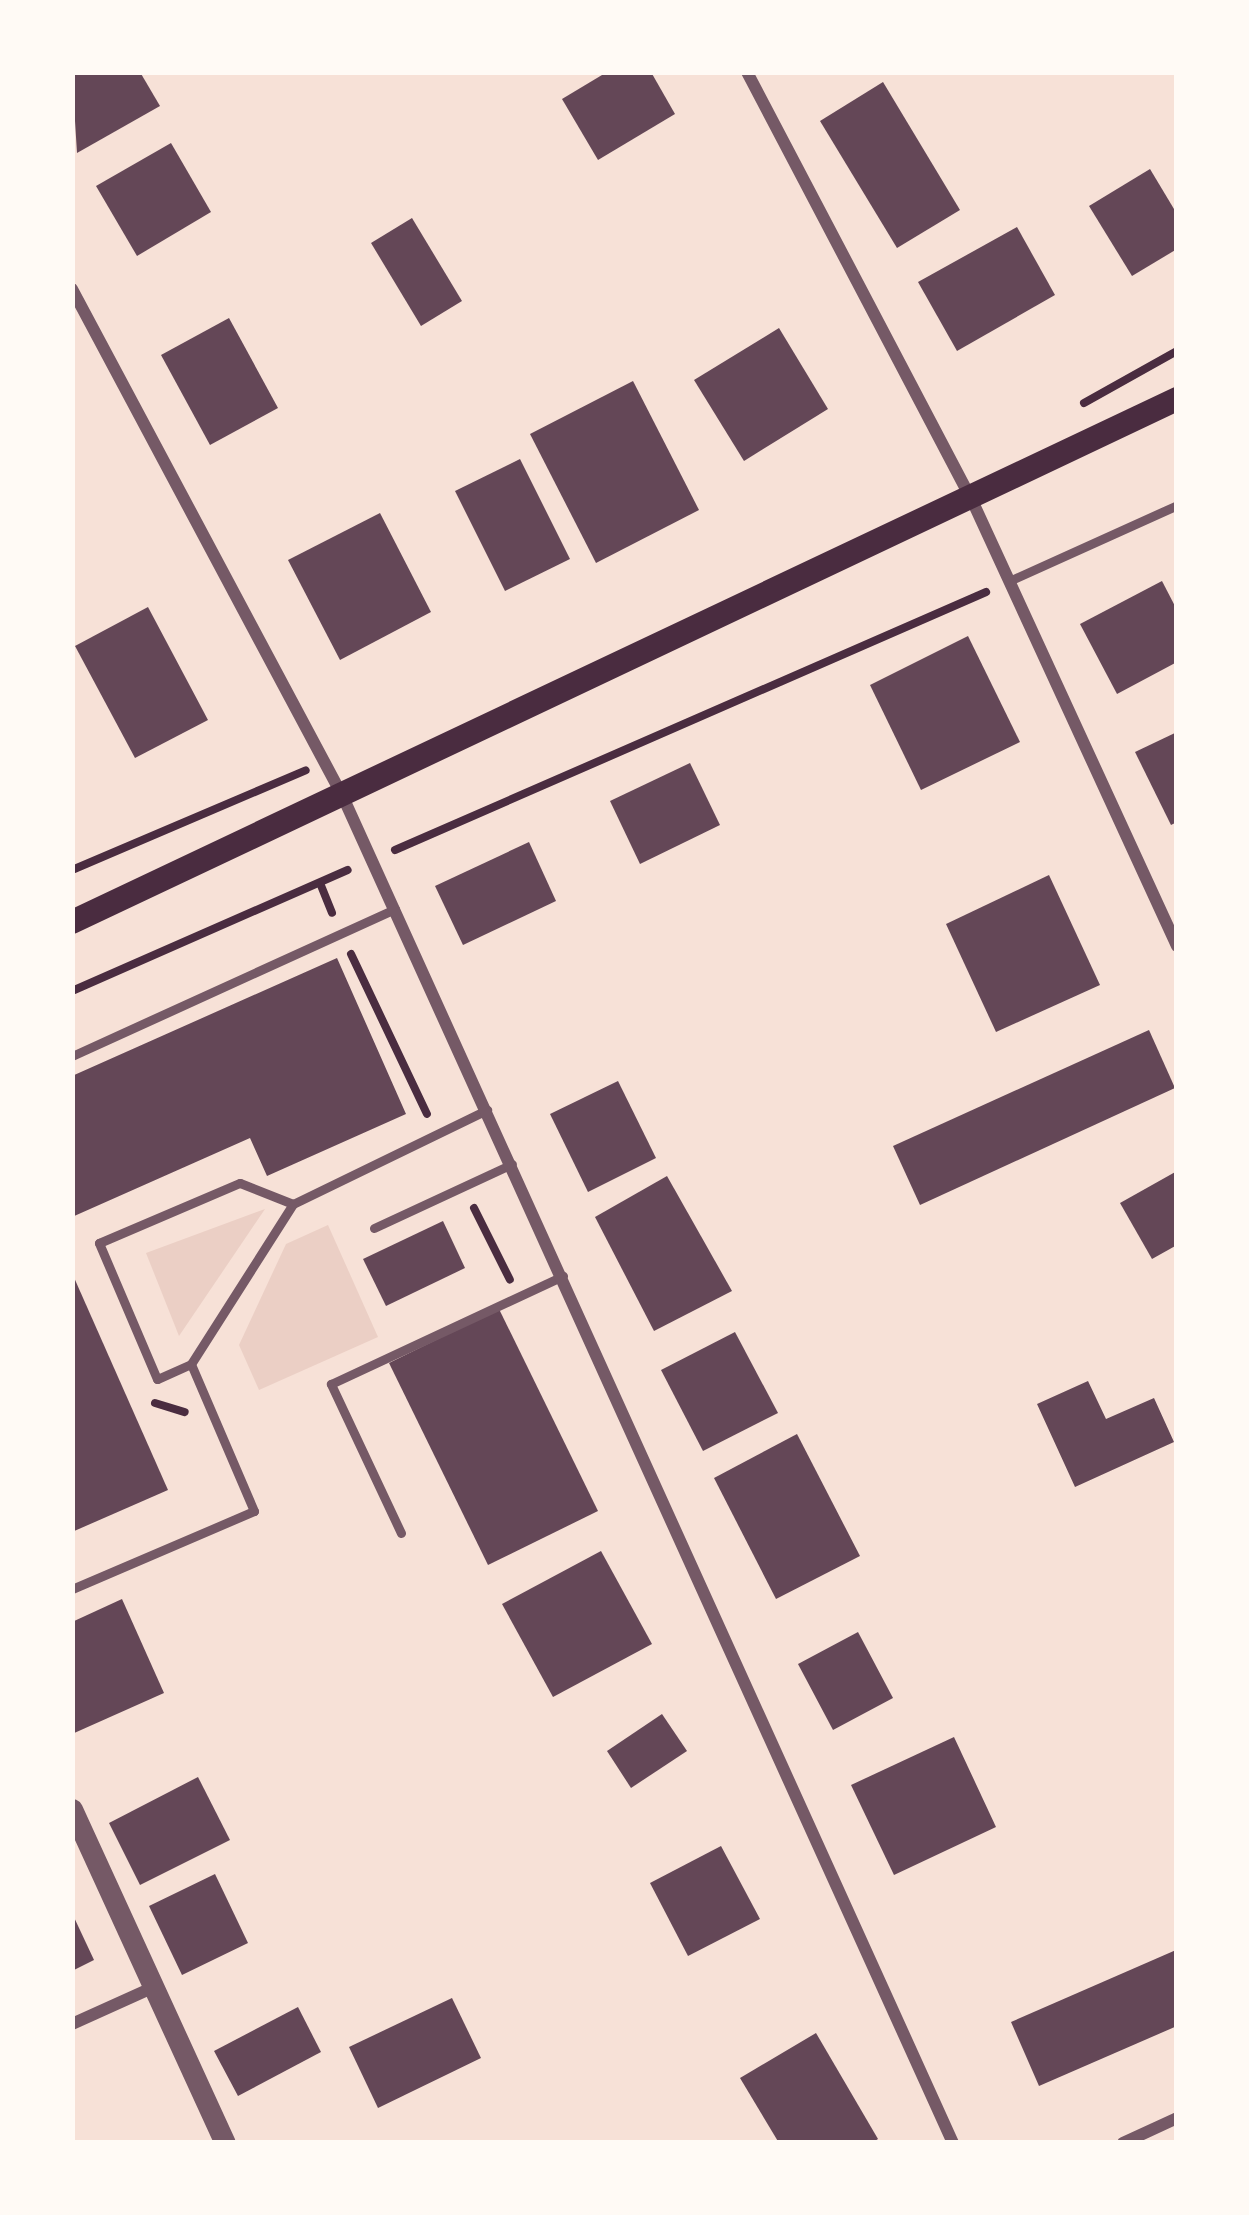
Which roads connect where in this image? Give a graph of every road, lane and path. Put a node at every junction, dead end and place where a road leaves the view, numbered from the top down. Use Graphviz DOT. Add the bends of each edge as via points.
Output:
graph roads {
  1 [pos="747,72"];
  2 [pos="72,290"];
  3 [pos="1177,399"];
  4 [pos="971,498"];
  5 [pos="1177,505"];
  6 [pos="1010,581"];
  7 [pos="344,797"];
  8 [pos="372,860"];
  9 [pos="395,909"];
  10 [pos="72,922"];
  11 [pos="345,942"];
  12 [pos="1177,946"];
  13 [pos="72,991"];
  14 [pos="72,1056"];
  15 [pos="487,1110"];
  16 [pos="437,1134"];
  17 [pos="512,1164"];
  18 [pos="463,1186"];
  19 [pos="293,1204"];
  20 [pos="374,1228"];
  21 [pos="563,1276"];
  22 [pos="518,1296"];
  23 [pos="191,1364"];
  24 [pos="401,1533"];
  25 [pos="72,1589"];
  26 [pos="72,1809"];
  27 [pos="154,1987"];
  28 [pos="72,2024"];
  29 [pos="1177,2119"];
  30 [pos="225,2143"];
  31 [pos="952,2143"];
  32 [pos="1123,2143"];
  1 -- 4 [label="street"];
  2 -- 7 [label="street"];
  3 -- 4 [label="main road"];
  4 -- 6 [label="street"];
  4 -- 7 [label="main road"];
  5 -- 6 [label="lane"];
  6 -- 8 [label="path"];
  6 -- 12 [label="street"];
  7 -- 8 [label="street"];
  7 -- 10 [label="main road"];
  8 -- 9 [label="street"];
  8 -- 13 [label="path"];
  9 -- 14 [label="lane"];
  9 -- 15 [label="street"];
  11 -- 16 [label="path"];
  15 -- 16 [label="lane"];
  15 -- 17 [label="street"];
  16 -- 19 [label="lane"];
  17 -- 18 [label="lane"];
  17 -- 21 [label="street"];
  18 -- 20 [label="lane"];
  18 -- 22 [label="path"];
  19 -- 23 [label="lane"];
  19 -- 23 [label="lane" via="240,1183 99,1243 158,1378"];
  21 -- 22 [label="lane"];
  21 -- 31 [label="street"];
  22 -- 24 [label="lane" via="332,1384"];
  23 -- 25 [label="lane" via="254,1511"];
  26 -- 27 [label="street"];
  27 -- 28 [label="street"];
  27 -- 30 [label="street"];
  29 -- 32 [label="street"];
}
